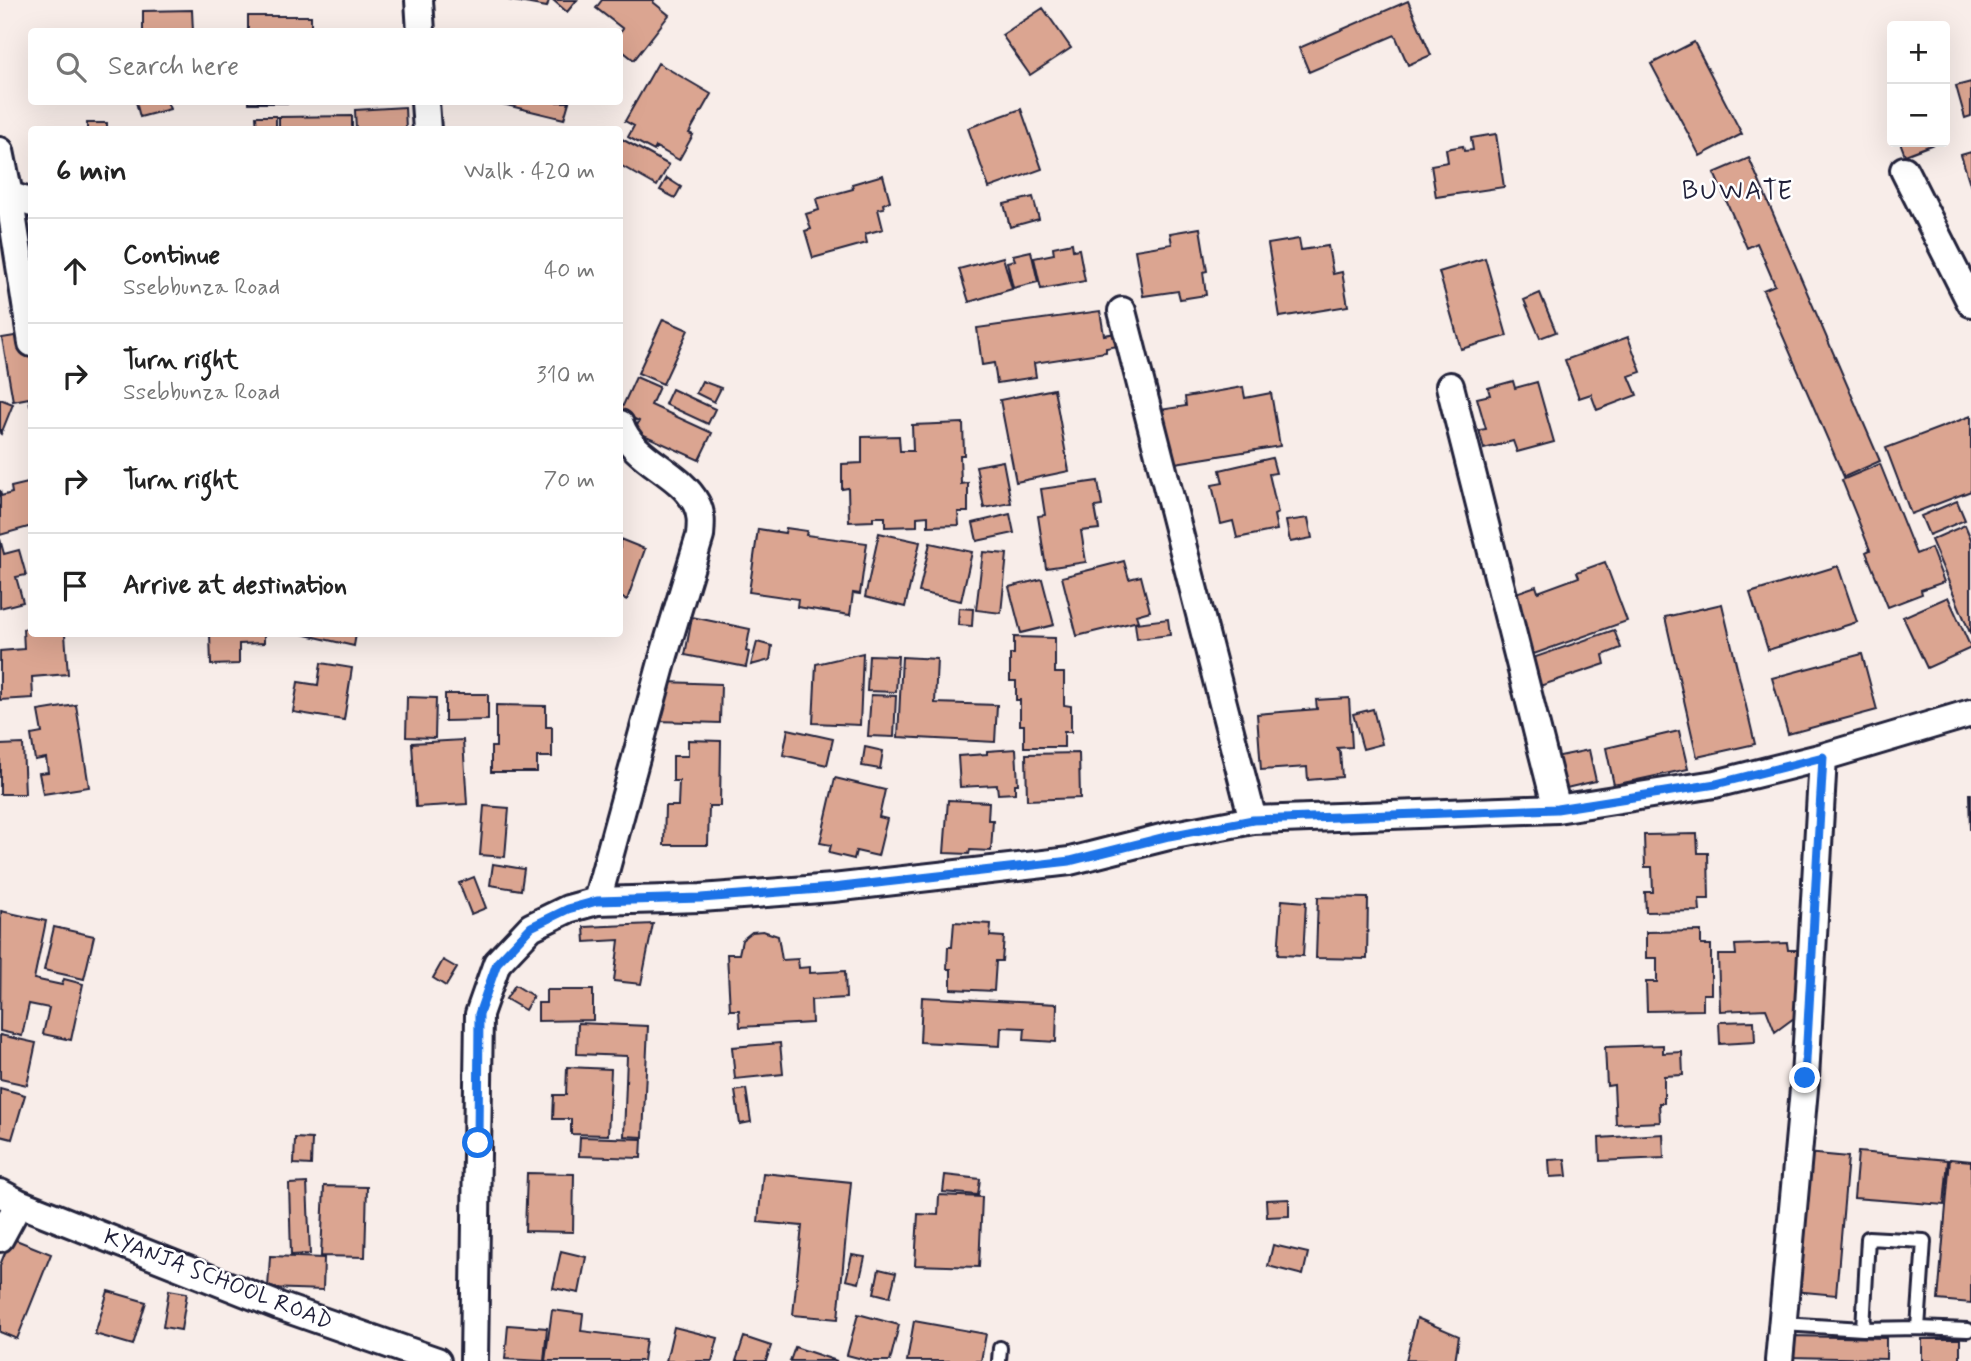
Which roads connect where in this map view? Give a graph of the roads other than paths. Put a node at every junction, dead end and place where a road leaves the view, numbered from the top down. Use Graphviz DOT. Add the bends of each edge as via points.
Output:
graph roads {
  1 [pos="419,0"];
  2 [pos="421,28"];
  3 [pos="425,105"];
  4 [pos="426,126"];
  5 [pos="0,151"];
  6 [pos="1904,170"];
  7 [pos="20,199"];
  8 [pos="28,295"];
  9 [pos="1971,303"];
  10 [pos="1122,311"];
  11 [pos="1450,386"];
  12 [pos="623,430"];
  13 [pos="1971,713"];
  14 [pos="1823,757"];
  15 [pos="1557,809"];
  16 [pos="1253,820"];
  17 [pos="597,901"];
  18 [pos="9,1198"];
  19 [pos="0,1238"];
  20 [pos="1783,1324"];
  21 [pos="1918,1328"];
  22 [pos="1863,1329"];
  23 [pos="1968,1330"];
  24 [pos="437,1361"];
  25 [pos="474,1361"];
  26 [pos="1779,1361"];
  1 -- 2 [label="street"];
  3 -- 4 [label="street"];
  5 -- 7 [label="street"];
  6 -- 9 [label="street"];
  7 -- 8 [label="street"];
  10 -- 16 [label="street"];
  11 -- 15 [label="street"];
  12 -- 17 [label="street" via="631,446 695,502 701,517 700,536"];
  13 -- 14 [label="street"];
  14 -- 15 [label="street" via="1716,784"];
  14 -- 20 [label="street" via="1805,1078"];
  15 -- 16 [label="street"];
  16 -- 17 [label="street" via="1070,861 833,888"];
  17 -- 25 [label="street" via="531,927 497,963 479,1014"];
  18 -- 19 [label="street"];
  18 -- 24 [label="street, KYANJA SCHOOL ROAD" via="279,1306"];
  20 -- 22 [label="lane"];
  20 -- 26 [label="street"];
  21 -- 22 [label="lane"];
  21 -- 22 [label="lane" via="1924,1241 1868,1238"];
  21 -- 23 [label="lane"];
}
